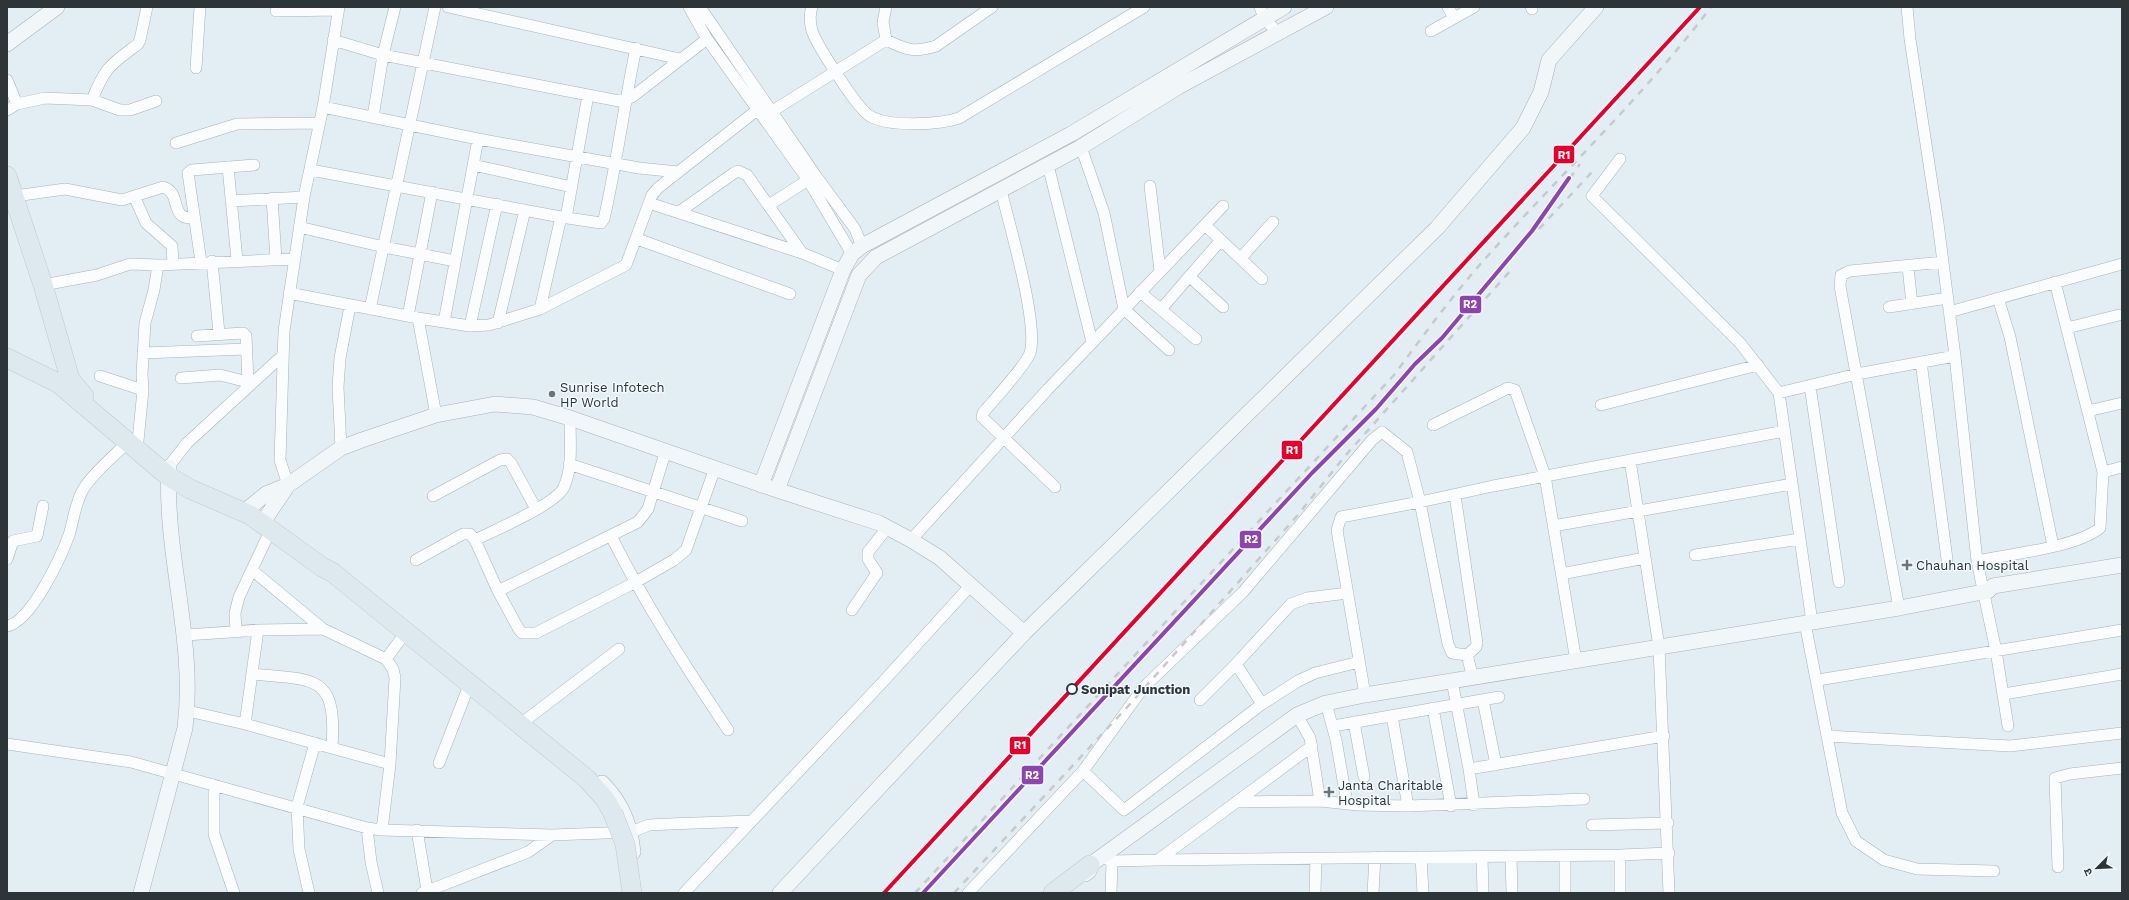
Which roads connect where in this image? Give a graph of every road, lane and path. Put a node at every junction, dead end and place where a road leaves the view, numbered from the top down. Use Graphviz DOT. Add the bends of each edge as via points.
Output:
graph roads {
  1 [pos="57,7"];
  2 [pos="146,7"];
  3 [pos="200,7"];
  4 [pos="395,7"];
  5 [pos="435,7"];
  6 [pos="448,7"];
  7 [pos="689,7"];
  8 [pos="700,7"];
  9 [pos="812,7"];
  10 [pos="886,7"];
  11 [pos="992,7"];
  12 [pos="1144,7"];
  13 [pos="1284,7"];
  14 [pos="1326,7"];
  15 [pos="1448,7"];
  16 [pos="1474,7"];
  17 [pos="1596,7"];
  18 [pos="1907,7"];
  19 [pos="338,8"];
  20 [pos="43,11"];
  21 [pos="276,11"];
  22 [pos="1262,13"];
  23 [pos="1454,18"];
  24 [pos="1431,31"];
  25 [pos="1277,32"];
  26 [pos="707,38"];
  27 [pos="333,40"];
  28 [pos="886,40"];
  29 [pos="7,44"];
  30 [pos="636,48"];
  31 [pos="383,55"];
  32 [pos="680,58"];
  33 [pos="423,63"];
  34 [pos="196,68"];
  35 [pos="836,72"];
  36 [pos="7,80"];
  37 [pos="588,95"];
  38 [pos="92,100"];
  39 [pos="625,100"];
  40 [pos="156,101"];
  41 [pos="12,107"];
  42 [pos="323,107"];
  43 [pos="765,110"];
  44 [pos="373,117"];
  45 [pos="320,123"];
  46 [pos="410,126"];
  47 [pos="478,139"];
  48 [pos="176,143"];
  49 [pos="1081,147"];
  50 [pos="577,156"];
  51 [pos="1620,159"];
  52 [pos="616,163"];
  53 [pos="1048,164"];
  54 [pos="254,165"];
  55 [pos="473,165"];
  56 [pos="228,167"];
  57 [pos="311,170"];
  58 [pos="678,172"];
  59 [pos="7,176"];
  60 [pos="808,180"];
  61 [pos="396,186"];
  62 [pos="1150,186"];
  63 [pos="572,187"];
  64 [pos="1001,190"];
  65 [pos="432,192"];
  66 [pos="15,196"];
  67 [pos="134,196"];
  68 [pos="304,197"];
  69 [pos="272,198"];
  70 [pos="466,200"];
  71 [pos="231,201"];
  72 [pos="649,203"];
  73 [pos="497,204"];
  74 [pos="769,205"];
  75 [pos="1223,206"];
  76 [pos="525,210"];
  77 [pos="679,212"];
  78 [pos="194,218"];
  79 [pos="563,218"];
  80 [pos="1273,222"];
  81 [pos="1205,225"];
  82 [pos="300,227"];
  83 [pos="637,239"];
  84 [pos="1221,240"];
  85 [pos="384,247"];
  86 [pos="857,250"];
  87 [pos="421,253"];
  88 [pos="802,253"];
  89 [pos="276,258"];
  90 [pos="1241,258"];
  91 [pos="294,259"];
  92 [pos="237,260"];
  93 [pos="455,261"];
  94 [pos="207,262"];
  95 [pos="1943,262"];
  96 [pos="173,264"];
  97 [pos="2122,264"];
  98 [pos="158,265"];
  99 [pos="1908,267"];
  100 [pos="843,270"];
  101 [pos="1160,271"];
  102 [pos="1190,277"];
  103 [pos="1262,279"];
  104 [pos="2055,282"];
  105 [pos="43,285"];
  106 [pos="289,292"];
  107 [pos="1140,292"];
  108 [pos="790,294"];
  109 [pos="1948,298"];
  110 [pos="1998,298"];
  111 [pos="1912,304"];
  112 [pos="350,306"];
  113 [pos="1223,307"];
  114 [pos="1889,307"];
  115 [pos="1124,308"];
  116 [pos="1162,308"];
  117 [pos="370,309"];
  118 [pos="540,309"];
  119 [pos="1949,312"];
  120 [pos="2119,315"];
  121 [pos="413,317"];
  122 [pos="444,322"];
  123 [pos="498,323"];
  124 [pos="470,326"];
  125 [pos="2067,328"];
  126 [pos="219,333"];
  127 [pos="196,336"];
  128 [pos="1196,339"];
  129 [pos="1092,342"];
  130 [pos="246,350"];
  131 [pos="1169,350"];
  132 [pos="142,353"];
  133 [pos="282,356"];
  134 [pos="1956,356"];
  135 [pos="7,358"];
  136 [pos="1921,362"];
  137 [pos="1758,365"];
  138 [pos="1857,374"];
  139 [pos="100,376"];
  140 [pos="181,378"];
  141 [pos="250,382"];
  142 [pos="1810,386"];
  143 [pos="144,390"];
  144 [pos="1779,393"];
  145 [pos="2122,402"];
  146 [pos="1601,405"];
  147 [pos="2088,411"];
  148 [pos="436,415"];
  149 [pos="570,418"];
  150 [pos="1433,425"];
  151 [pos="1785,432"];
  152 [pos="1004,438"];
  153 [pos="133,441"];
  154 [pos="341,448"];
  155 [pos="666,450"];
  156 [pos="1630,460"];
  157 [pos="569,464"];
  158 [pos="2122,467"];
  159 [pos="715,468"];
  160 [pos="168,471"];
  161 [pos="2103,472"];
  162 [pos="1545,476"];
  163 [pos="288,484"];
  164 [pos="1792,484"];
  165 [pos="761,485"];
  166 [pos="1056,487"];
  167 [pos="777,490"];
  168 [pos="654,493"];
  169 [pos="1455,495"];
  170 [pos="433,496"];
  171 [pos="1420,502"];
  172 [pos="43,506"];
  173 [pos="703,508"];
  174 [pos="536,509"];
  175 [pos="1638,510"];
  176 [pos="260,516"];
  177 [pos="742,521"];
  178 [pos="1553,526"];
  179 [pos="888,528"];
  180 [pos="611,536"];
  181 [pos="1800,539"];
  182 [pos="475,540"];
  183 [pos="911,540"];
  184 [pos="2053,546"];
  185 [pos="1695,555"];
  186 [pos="1645,558"];
  187 [pos="7,559"];
  188 [pos="1946,559"];
  189 [pos="416,560"];
  190 [pos="1977,561"];
  191 [pos="2122,565"];
  192 [pos="252,570"];
  193 [pos="1561,574"];
  194 [pos="2122,574"];
  195 [pos="634,582"];
  196 [pos="1839,582"];
  197 [pos="971,585"];
  198 [pos="498,591"];
  199 [pos="1986,591"];
  200 [pos="1348,593"];
  201 [pos="1899,608"];
  202 [pos="852,610"];
  203 [pos="1808,623"];
  204 [pos="7,626"];
  205 [pos="324,629"];
  206 [pos="258,630"];
  207 [pos="2122,630"];
  208 [pos="236,631"];
  209 [pos="406,632"];
  210 [pos="1024,634"];
  211 [pos="186,635"];
  212 [pos="1659,647"];
  213 [pos="619,649"];
  214 [pos="1996,651"];
  215 [pos="1467,655"];
  216 [pos="386,659"];
  217 [pos="1576,661"];
  218 [pos="442,662"];
  219 [pos="1359,662"];
  220 [pos="1236,664"];
  221 [pos="252,674"];
  222 [pos="2122,674"];
  223 [pos="1473,678"];
  224 [pos="1818,680"];
  225 [pos="1452,681"];
  226 [pos="468,688"];
  227 [pos="2004,694"];
  228 [pos="1365,695"];
  229 [pos="1499,697"];
  230 [pos="1200,700"];
  231 [pos="1483,700"];
  232 [pos="1326,703"];
  233 [pos="1262,704"];
  234 [pos="1456,704"];
  235 [pos="1433,708"];
  236 [pos="188,711"];
  237 [pos="1297,716"];
  238 [pos="1392,716"];
  239 [pos="518,718"];
  240 [pos="1354,722"];
  241 [pos="246,724"];
  242 [pos="1333,726"];
  243 [pos="2008,726"];
  244 [pos="728,730"];
  245 [pos="2122,732"];
  246 [pos="1664,736"];
  247 [pos="1827,736"];
  248 [pos="315,743"];
  249 [pos="7,744"];
  250 [pos="1312,746"];
  251 [pos="332,748"];
  252 [pos="439,763"];
  253 [pos="390,764"];
  254 [pos="1496,764"];
  255 [pos="2122,768"];
  256 [pos="1469,769"];
  257 [pos="1083,771"];
  258 [pos="173,773"];
  259 [pos="1364,777"];
  260 [pos="214,785"];
  261 [pos="1584,799"];
  262 [pos="1320,800"];
  263 [pos="1236,802"];
  264 [pos="1347,803"];
  265 [pos="1474,805"];
  266 [pos="1408,806"];
  267 [pos="1451,806"];
  268 [pos="297,807"];
  269 [pos="752,821"];
  270 [pos="1668,823"];
  271 [pos="1592,825"];
  272 [pos="367,828"];
  273 [pos="382,830"];
  274 [pos="418,830"];
  275 [pos="631,832"];
  276 [pos="614,834"];
  277 [pos="552,835"];
  278 [pos="1669,853"];
  279 [pos="1620,855"];
  280 [pos="1511,856"];
  281 [pos="1565,856"];
  282 [pos="1375,857"];
  283 [pos="1421,857"];
  284 [pos="1482,857"];
  285 [pos="1316,858"];
  286 [pos="1158,860"];
  287 [pos="1101,861"];
  288 [pos="2058,867"];
  289 [pos="1994,871"];
  290 [pos="448,888"];
  291 [pos="424,892"];
  292 [pos="141,893"];
  293 [pos="234,893"];
  294 [pos="309,893"];
  295 [pos="378,893"];
  296 [pos="624,893"];
  297 [pos="632,893"];
  298 [pos="637,893"];
  299 [pos="684,893"];
  300 [pos="780,893"];
  301 [pos="968,893"];
  302 [pos="1044,893"];
  303 [pos="1053,893"];
  304 [pos="1061,893"];
  305 [pos="1111,893"];
  306 [pos="1315,893"];
  307 [pos="1373,893"];
  308 [pos="1422,893"];
  309 [pos="1483,893"];
  310 [pos="1512,893"];
  311 [pos="1565,893"];
  312 [pos="1620,893"];
  313 [pos="1669,893"];
  1 -- 20 [label="street"];
  2 -- 38 [label="street" via="138,44 110,65 100,80"];
  3 -- 34 [label="street"];
  4 -- 31 [label="street"];
  5 -- 33 [label="street"];
  6 -- 30 [label="street"];
  7 -- 26 [label="street"];
  8 -- 43 [label="street"];
  9 -- 35 [label="street" via="810,22 813,32"];
  10 -- 28 [label="street" via="883,22"];
  11 -- 28 [label="street" via="936,46 927,49 909,51"];
  12 -- 35 [label="street" via="959,118 946,122 922,124 870,117 862,111"];
  13 -- 22 [label="street"];
  14 -- 25 [label="street"];
  15 -- 23 [label="street"];
  16 -- 23 [label="street"];
  17 -- 210 [label="street" via="1549,60 1541,92 1523,128 1437,228"];
  18 -- 95 [label="street"];
  19 -- 21 [label="street"];
  19 -- 27 [label="street"];
  20 -- 29 [label="street"];
  22 -- 25 [label="street"];
  22 -- 86 [label="street" via="1071,134"];
  23 -- 24 [label="street"];
  25 -- 49 [label="street" via="1178,87"];
  26 -- 32 [label="street"];
  26 -- 43 [label="street"];
  27 -- 31 [label="street"];
  27 -- 42 [label="street"];
  28 -- 35 [label="street"];
  30 -- 32 [label="street"];
  30 -- 39 [label="street"];
  31 -- 33 [label="street"];
  31 -- 44 [label="street"];
  32 -- 39 [label="street"];
  33 -- 37 [label="street"];
  33 -- 46 [label="street"];
  35 -- 43 [label="street"];
  36 -- 41 [label="street"];
  37 -- 39 [label="street"];
  37 -- 50 [label="street"];
  38 -- 40 [label="street" via="120,110 130,110"];
  38 -- 41 [label="street" via="45,98"];
  39 -- 52 [label="street"];
  42 -- 44 [label="street"];
  42 -- 45 [label="street"];
  43 -- 58 [label="street"];
  43 -- 60 [label="street"];
  43 -- 86 [label="street" via="855,228"];
  44 -- 46 [label="street"];
  45 -- 48 [label="street" via="237,124"];
  45 -- 57 [label="street"];
  46 -- 47 [label="street"];
  46 -- 61 [label="street"];
  47 -- 50 [label="street"];
  47 -- 55 [label="street"];
  49 -- 53 [label="street"];
  49 -- 115 [label="street" via="1104,213"];
  50 -- 52 [label="street"];
  50 -- 63 [label="street"];
  51 -- 137 [label="street" via="1592,196 1734,337"];
  52 -- 58 [label="street"];
  52 -- 79 [label="street" via="603,221 597,223"];
  53 -- 64 [label="street"];
  53 -- 129 [label="street"];
  54 -- 56 [label="street"];
  55 -- 63 [label="street"];
  55 -- 70 [label="street"];
  56 -- 71 [label="street"];
  56 -- 78 [label="street" via="192,170 188,173"];
  57 -- 61 [label="street"];
  57 -- 68 [label="street"];
  58 -- 72 [label="street" via="658,188"];
  59 -- 66 [label="highway"];
  60 -- 74 [label="street"];
  60 -- 86 [label="street"];
  61 -- 65 [label="street"];
  61 -- 85 [label="street"];
  62 -- 101 [label="street"];
  63 -- 79 [label="street"];
  64 -- 152 [label="street" via="1031,329 1028,358 982,413 984,420"];
  64 -- 167 [label="street" via="876,257 864,268 843,313"];
  65 -- 70 [label="street"];
  65 -- 87 [label="street"];
  66 -- 67 [label="street" via="65,189 118,199"];
  66 -- 105 [label="highway"];
  67 -- 78 [label="street" via="159,187 168,188 174,196 180,215"];
  67 -- 96 [label="street" via="146,223 172,246"];
  68 -- 69 [label="street"];
  68 -- 82 [label="street"];
  69 -- 71 [label="street"];
  69 -- 89 [label="street"];
  70 -- 73 [label="street"];
  70 -- 93 [label="street"];
  71 -- 92 [label="street"];
  72 -- 77 [label="street"];
  72 -- 83 [label="street"];
  73 -- 76 [label="street"];
  73 -- 124 [label="street"];
  74 -- 77 [label="street" via="747,175 738,171"];
  74 -- 88 [label="street"];
  75 -- 81 [label="street"];
  76 -- 79 [label="street"];
  76 -- 123 [label="street"];
  77 -- 88 [label="street"];
  78 -- 94 [label="street"];
  79 -- 118 [label="street"];
  80 -- 90 [label="street"];
  81 -- 84 [label="street"];
  81 -- 101 [label="street"];
  82 -- 85 [label="street"];
  82 -- 91 [label="street"];
  83 -- 108 [label="street"];
  83 -- 118 [label="street" via="626,265"];
  84 -- 90 [label="street"];
  84 -- 102 [label="street"];
  85 -- 87 [label="street"];
  85 -- 117 [label="street"];
  86 -- 100 [label="street"];
  87 -- 93 [label="street"];
  87 -- 121 [label="street"];
  88 -- 100 [label="street"];
  89 -- 91 [label="street"];
  89 -- 92 [label="street"];
  90 -- 103 [label="street"];
  91 -- 106 [label="street"];
  92 -- 94 [label="street"];
  93 -- 122 [label="street"];
  94 -- 96 [label="street"];
  94 -- 126 [label="street"];
  95 -- 99 [label="street"];
  95 -- 109 [label="street"];
  96 -- 98 [label="street"];
  97 -- 104 [label="street"];
  98 -- 105 [label="street" via="130,264 97,275"];
  98 -- 132 [label="street" via="145,323"];
  99 -- 111 [label="street"];
  99 -- 138 [label="street" via="1850,271 1841,275 1840,286"];
  100 -- 165 [label="street"];
  101 -- 107 [label="street"];
  102 -- 113 [label="street"];
  102 -- 116 [label="street"];
  104 -- 110 [label="street"];
  104 -- 125 [label="street"];
  105 -- 153 [label="highway" via="70,379 78,392"];
  106 -- 112 [label="street"];
  106 -- 133 [label="street"];
  107 -- 115 [label="street"];
  107 -- 116 [label="street"];
  109 -- 111 [label="street"];
  109 -- 119 [label="street"];
  110 -- 119 [label="street"];
  110 -- 184 [label="street" via="2011,345"];
  111 -- 114 [label="street"];
  112 -- 117 [label="street"];
  112 -- 154 [label="street" via="340,358 338,387"];
  115 -- 129 [label="street"];
  115 -- 131 [label="street"];
  116 -- 128 [label="street"];
  117 -- 121 [label="street"];
  118 -- 123 [label="street"];
  119 -- 134 [label="street"];
  120 -- 125 [label="street"];
  121 -- 122 [label="street"];
  121 -- 148 [label="street"];
  122 -- 124 [label="street"];
  123 -- 124 [label="street"];
  125 -- 147 [label="street"];
  126 -- 127 [label="street"];
  126 -- 130 [label="street" via="244,332"];
  129 -- 152 [label="street"];
  130 -- 132 [label="street"];
  130 -- 141 [label="street"];
  132 -- 143 [label="street"];
  133 -- 141 [label="street"];
  133 -- 163 [label="street" via="280,460"];
  134 -- 136 [label="street"];
  134 -- 190 [label="street"];
  135 -- 153 [label="highway" via="52,379"];
  136 -- 138 [label="street"];
  136 -- 188 [label="street"];
  137 -- 144 [label="street"];
  137 -- 146 [label="street"];
  138 -- 142 [label="street"];
  138 -- 201 [label="street"];
  139 -- 143 [label="street"];
  140 -- 141 [label="street" via="220,375"];
  141 -- 160 [label="street" via="186,443"];
  142 -- 144 [label="street"];
  142 -- 196 [label="street"];
  143 -- 153 [label="street"];
  144 -- 151 [label="street"];
  145 -- 147 [label="street"];
  147 -- 161 [label="street"];
  148 -- 149 [label="street" via="501,404 533,407"];
  148 -- 154 [label="street"];
  149 -- 155 [label="street"];
  149 -- 157 [label="street"];
  150 -- 162 [label="street" via="1512,388 1516,392"];
  151 -- 156 [label="street"];
  151 -- 164 [label="street"];
  152 -- 166 [label="street"];
  152 -- 183 [label="street"];
  153 -- 160 [label="highway"];
  153 -- 204 [label="street" via="84,488 76,504 65,545 36,600 17,622"];
  154 -- 163 [label="street"];
  155 -- 159 [label="street"];
  155 -- 168 [label="street"];
  156 -- 162 [label="street"];
  156 -- 175 [label="street"];
  157 -- 168 [label="street"];
  157 -- 174 [label="street" via="561,493"];
  158 -- 161 [label="street"];
  159 -- 165 [label="street"];
  159 -- 173 [label="street"];
  160 -- 176 [label="highway"];
  160 -- 211 [label="street" via="170,529"];
  161 -- 184 [label="street" via="2100,528 2092,534"];
  162 -- 169 [label="street"];
  162 -- 178 [label="street"];
  163 -- 176 [label="street" via="266,494"];
  164 -- 175 [label="street"];
  164 -- 181 [label="street"];
  165 -- 167 [label="street"];
  167 -- 179 [label="street"];
  168 -- 173 [label="street"];
  168 -- 180 [label="street" via="642,518"];
  169 -- 171 [label="street"];
  169 -- 215 [label="street" via="1477,643 1476,648"];
  170 -- 174 [label="street" via="500,460 507,459"];
  171 -- 200 [label="street" via="1341,517 1337,530"];
  171 -- 215 [label="street" via="1448,644 1452,653"];
  171 -- 257 [label="street" via="1407,452 1382,432 1372,440 1243,592 1143,688"];
  172 -- 187 [label="street" via="36,536 13,540"];
  173 -- 177 [label="street"];
  173 -- 195 [label="street" via="686,550 674,560"];
  174 -- 182 [label="street"];
  175 -- 178 [label="street"];
  175 -- 186 [label="street"];
  176 -- 192 [label="street"];
  176 -- 209 [label="highway" via="326,561 332,572"];
  178 -- 193 [label="street"];
  179 -- 183 [label="street"];
  179 -- 202 [label="street" via="868,552 868,559 877,573"];
  180 -- 195 [label="street"];
  180 -- 198 [label="street"];
  181 -- 185 [label="street"];
  181 -- 203 [label="street"];
  182 -- 189 [label="street" via="470,534 463,534"];
  182 -- 198 [label="street"];
  183 -- 197 [label="street" via="940,558"];
  184 -- 190 [label="street"];
  186 -- 193 [label="street"];
  186 -- 212 [label="street"];
  190 -- 199 [label="street"];
  191 -- 199 [label="street" via="1993,586"];
  192 -- 205 [label="street"];
  192 -- 208 [label="street" via="236,604"];
  193 -- 217 [label="street"];
  194 -- 199 [label="street" via="1994,594"];
  195 -- 198 [label="street" via="536,633 527,635 518,628"];
  195 -- 244 [label="street" via="660,627"];
  197 -- 210 [label="street"];
  197 -- 269 [label="street"];
  199 -- 201 [label="street"];
  199 -- 214 [label="street"];
  200 -- 219 [label="street"];
  200 -- 220 [label="street" via="1307,598 1291,604"];
  201 -- 203 [label="street"];
  203 -- 212 [label="street"];
  203 -- 224 [label="street"];
  205 -- 206 [label="street"];
  205 -- 216 [label="street"];
  206 -- 208 [label="street"];
  206 -- 221 [label="street"];
  207 -- 214 [label="street"];
  208 -- 211 [label="street"];
  209 -- 216 [label="street"];
  209 -- 218 [label="highway"];
  210 -- 300 [label="street"];
  211 -- 236 [label="street"];
  212 -- 217 [label="street"];
  212 -- 246 [label="street"];
  213 -- 239 [label="street"];
  214 -- 224 [label="street"];
  214 -- 227 [label="street"];
  215 -- 223 [label="street"];
  216 -- 253 [label="street" via="393,669 395,678"];
  217 -- 223 [label="street"];
  218 -- 226 [label="street" via="447,670"];
  218 -- 239 [label="highway"];
  219 -- 228 [label="street"];
  219 -- 233 [label="street" via="1298,680"];
  220 -- 230 [label="street"];
  220 -- 233 [label="street"];
  221 -- 241 [label="street"];
  221 -- 251 [label="street" via="303,679 322,689 332,708"];
  222 -- 227 [label="street"];
  223 -- 225 [label="street"];
  224 -- 247 [label="street"];
  225 -- 228 [label="street"];
  225 -- 234 [label="street"];
  226 -- 252 [label="street"];
  226 -- 276 [label="street" via="592,796 608,818"];
  227 -- 243 [label="street"];
  228 -- 232 [label="street"];
  229 -- 231 [label="street"];
  231 -- 234 [label="street"];
  231 -- 254 [label="street"];
  232 -- 237 [label="street"];
  232 -- 242 [label="street"];
  233 -- 257 [label="street" via="1124,810"];
  234 -- 235 [label="street"];
  234 -- 256 [label="street"];
  235 -- 238 [label="street"];
  235 -- 267 [label="street"];
  236 -- 241 [label="street"];
  236 -- 258 [label="street" via="186,728"];
  237 -- 250 [label="street"];
  237 -- 287 [label="street"];
  238 -- 240 [label="street"];
  238 -- 266 [label="street"];
  239 -- 275 [label="street" via="590,771 610,791 624,812"];
  239 -- 297 [label="highway, bridge" via="587,779 605,799 620,827 629,864"];
  240 -- 242 [label="street"];
  240 -- 259 [label="street"];
  241 -- 248 [label="street"];
  242 -- 264 [label="street"];
  245 -- 247 [label="street" via="2010,746"];
  246 -- 254 [label="street"];
  246 -- 270 [label="street"];
  247 -- 289 [label="street" via="1842,813 1856,841 1884,860 1917,869"];
  248 -- 251 [label="street"];
  248 -- 268 [label="street"];
  249 -- 258 [label="street" via="131,762"];
  250 -- 262 [label="street"];
  250 -- 263 [label="street"];
  251 -- 253 [label="street"];
  253 -- 273 [label="street"];
  254 -- 256 [label="street"];
  255 -- 288 [label="street" via="2055,778"];
  256 -- 265 [label="street"];
  257 -- 301 [label="street"];
  258 -- 260 [label="street"];
  258 -- 292 [label="street"];
  260 -- 268 [label="street"];
  260 -- 293 [label="street" via="214,834"];
  261 -- 265 [label="street"];
  262 -- 263 [label="street"];
  262 -- 264 [label="street"];
  263 -- 286 [label="street"];
  264 -- 266 [label="street"];
  265 -- 267 [label="street"];
  266 -- 267 [label="street"];
  268 -- 272 [label="street"];
  268 -- 294 [label="street" via="299,849"];
  269 -- 275 [label="street" via="649,825"];
  269 -- 299 [label="street"];
  270 -- 271 [label="street"];
  270 -- 278 [label="street"];
  272 -- 273 [label="street"];
  272 -- 295 [label="street" via="370,862"];
  273 -- 274 [label="street"];
  274 -- 277 [label="street"];
  274 -- 291 [label="street"];
  275 -- 276 [label="street"];
  275 -- 298 [label="street"];
  276 -- 277 [label="street"];
  276 -- 296 [label="street"];
  277 -- 290 [label="street" via="528,852"];
  278 -- 279 [label="street"];
  278 -- 313 [label="street"];
  279 -- 281 [label="street"];
  279 -- 312 [label="street"];
  280 -- 281 [label="street"];
  280 -- 284 [label="street"];
  280 -- 310 [label="street"];
  281 -- 311 [label="street"];
  282 -- 283 [label="street"];
  282 -- 285 [label="street"];
  282 -- 307 [label="street"];
  283 -- 284 [label="street"];
  283 -- 308 [label="street"];
  284 -- 309 [label="street"];
  285 -- 286 [label="street"];
  285 -- 306 [label="street"];
  286 -- 287 [label="street"];
  287 -- 302 [label="street" via="1084,864"];
  287 -- 303 [label="highway"];
  287 -- 304 [label="street"];
  287 -- 305 [label="street"];
  290 -- 291 [label="street"];
}
